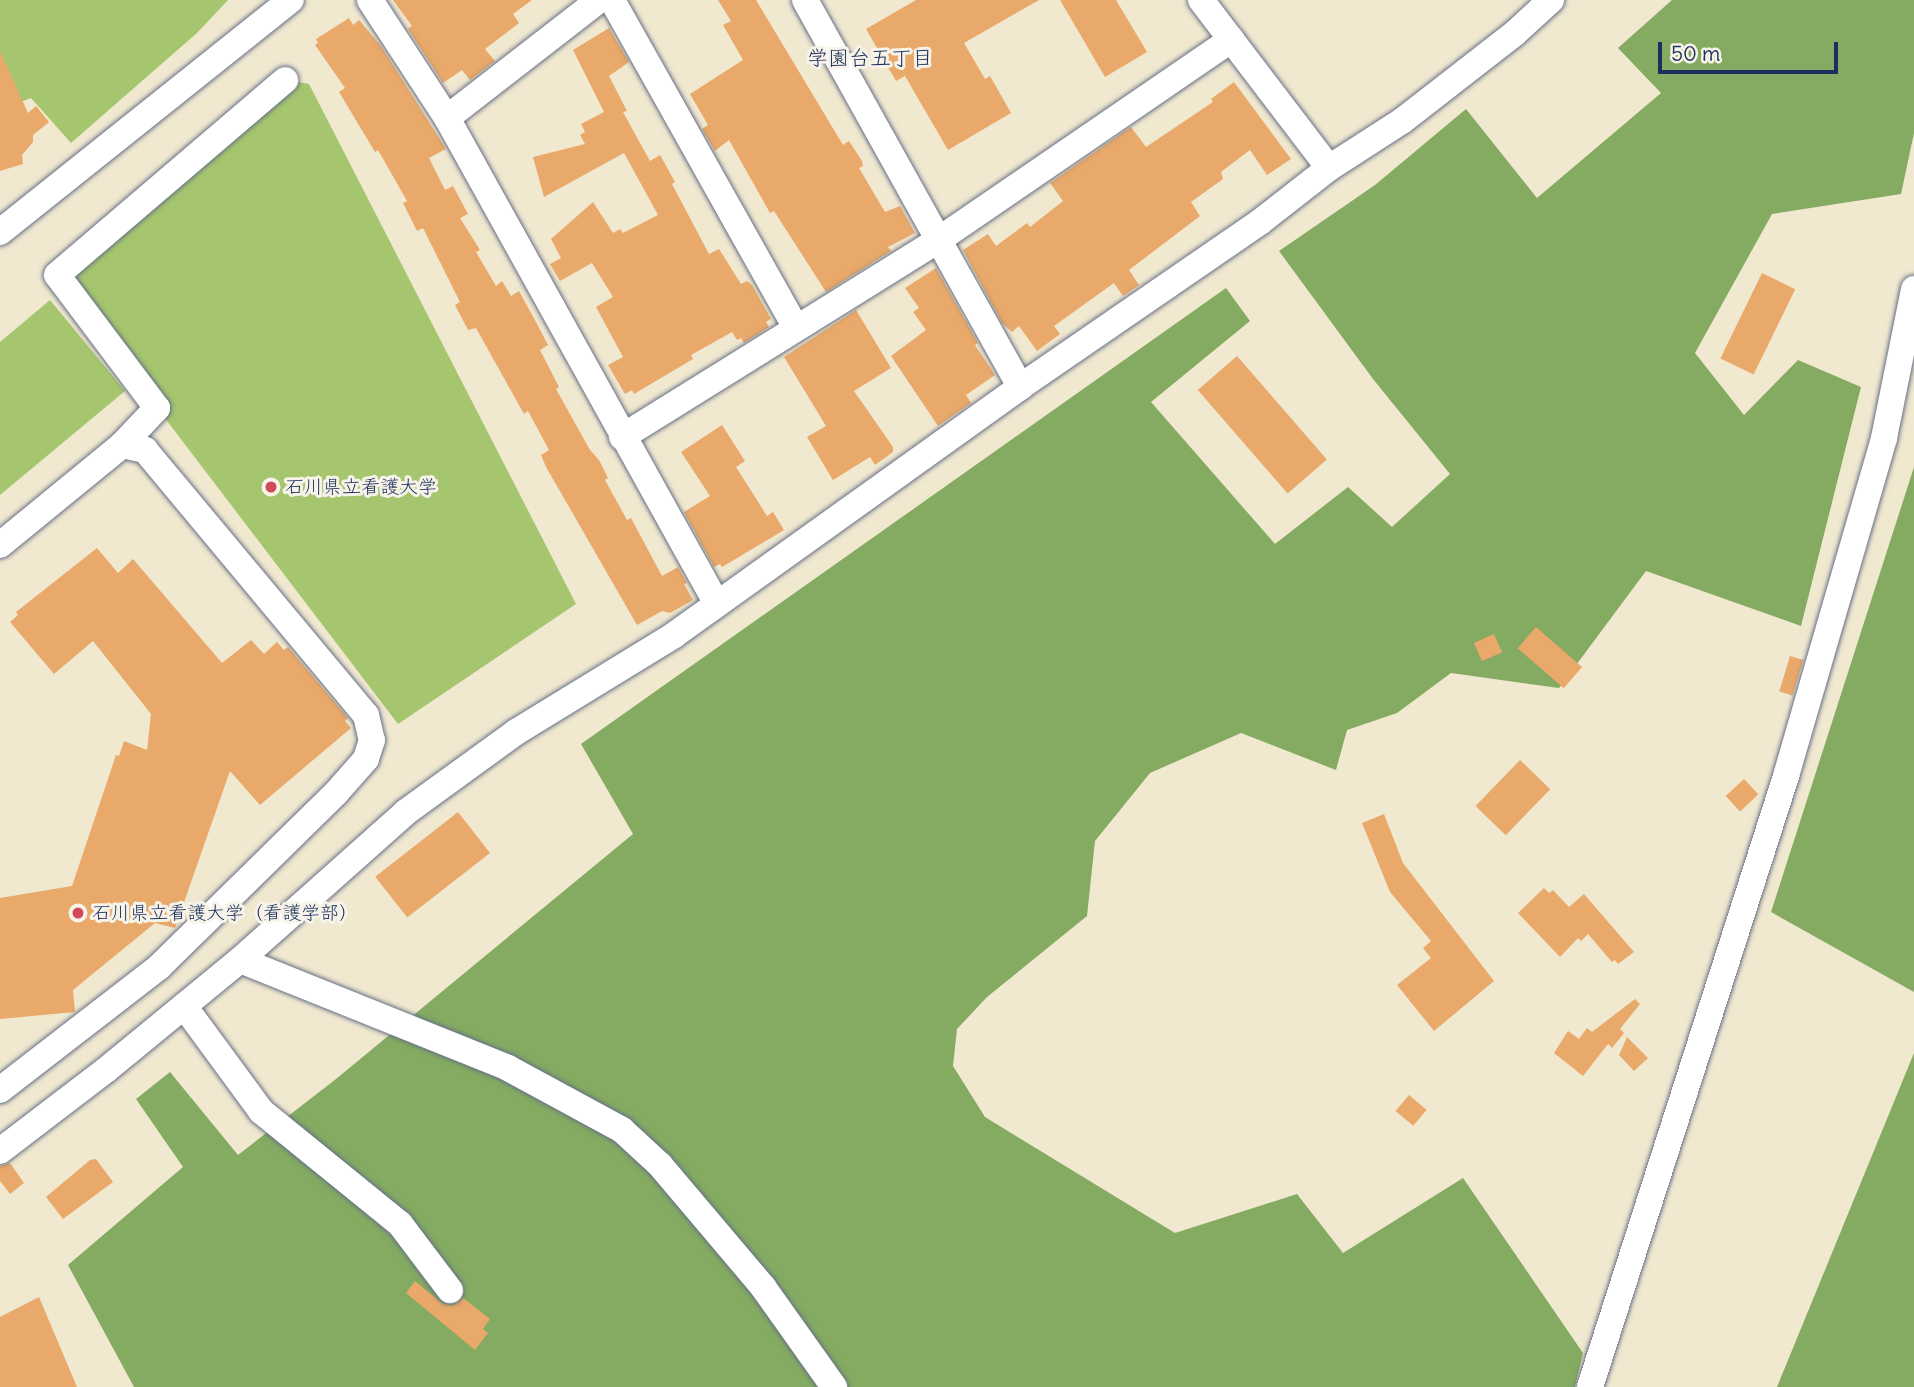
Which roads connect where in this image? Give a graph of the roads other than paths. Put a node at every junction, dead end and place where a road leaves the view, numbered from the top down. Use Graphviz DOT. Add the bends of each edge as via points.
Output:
graph roads {
  1 [pos="291,0"];
  2 [pos="370,0"];
  3 [pos="599,0"];
  4 [pos="612,0"];
  5 [pos="805,0"];
  6 [pos="1201,0"];
  7 [pos="1551,0"];
  8 [pos="1231,40"];
  9 [pos="285,80"];
  10 [pos="447,118"];
  11 [pos="1329,168"];
  12 [pos="0,232"];
  13 [pos="940,239"];
  14 [pos="1914,289"];
  15 [pos="796,328"];
  16 [pos="1020,387"];
  17 [pos="622,437"];
  18 [pos="122,445"];
  19 [pos="0,545"];
  20 [pos="717,604"];
  21 [pos="240,960"];
  22 [pos="184,1006"];
  23 [pos="0,1090"];
  24 [pos="0,1151"];
  25 [pos="450,1290"];
  26 [pos="834,1387"];
  27 [pos="1590,1387"];
  1 -- 12 [label="street"];
  2 -- 10 [label="street"];
  3 -- 10 [label="street"];
  4 -- 15 [label="street"];
  5 -- 13 [label="street"];
  6 -- 8 [label="street"];
  7 -- 11 [label="street" via="1402,121"];
  8 -- 11 [label="street"];
  8 -- 13 [label="street"];
  9 -- 18 [label="street" via="57,275 157,408"];
  10 -- 17 [label="street"];
  11 -- 16 [label="street" via="1260,222"];
  13 -- 15 [label="street"];
  13 -- 16 [label="street"];
  14 -- 27 [label="street" via="1884,438 1786,776"];
  15 -- 17 [label="street"];
  16 -- 20 [label="street"];
  17 -- 20 [label="street"];
  18 -- 19 [label="street"];
  18 -- 23 [label="street" via="145,450 366,715 372,740 366,759 336,793 159,967"];
  20 -- 21 [label="street" via="516,732 406,812"];
  21 -- 22 [label="street"];
  21 -- 26 [label="street" via="508,1068 622,1130 660,1165 763,1287"];
  22 -- 24 [label="street"];
  22 -- 25 [label="street" via="261,1111 400,1224"];
}
